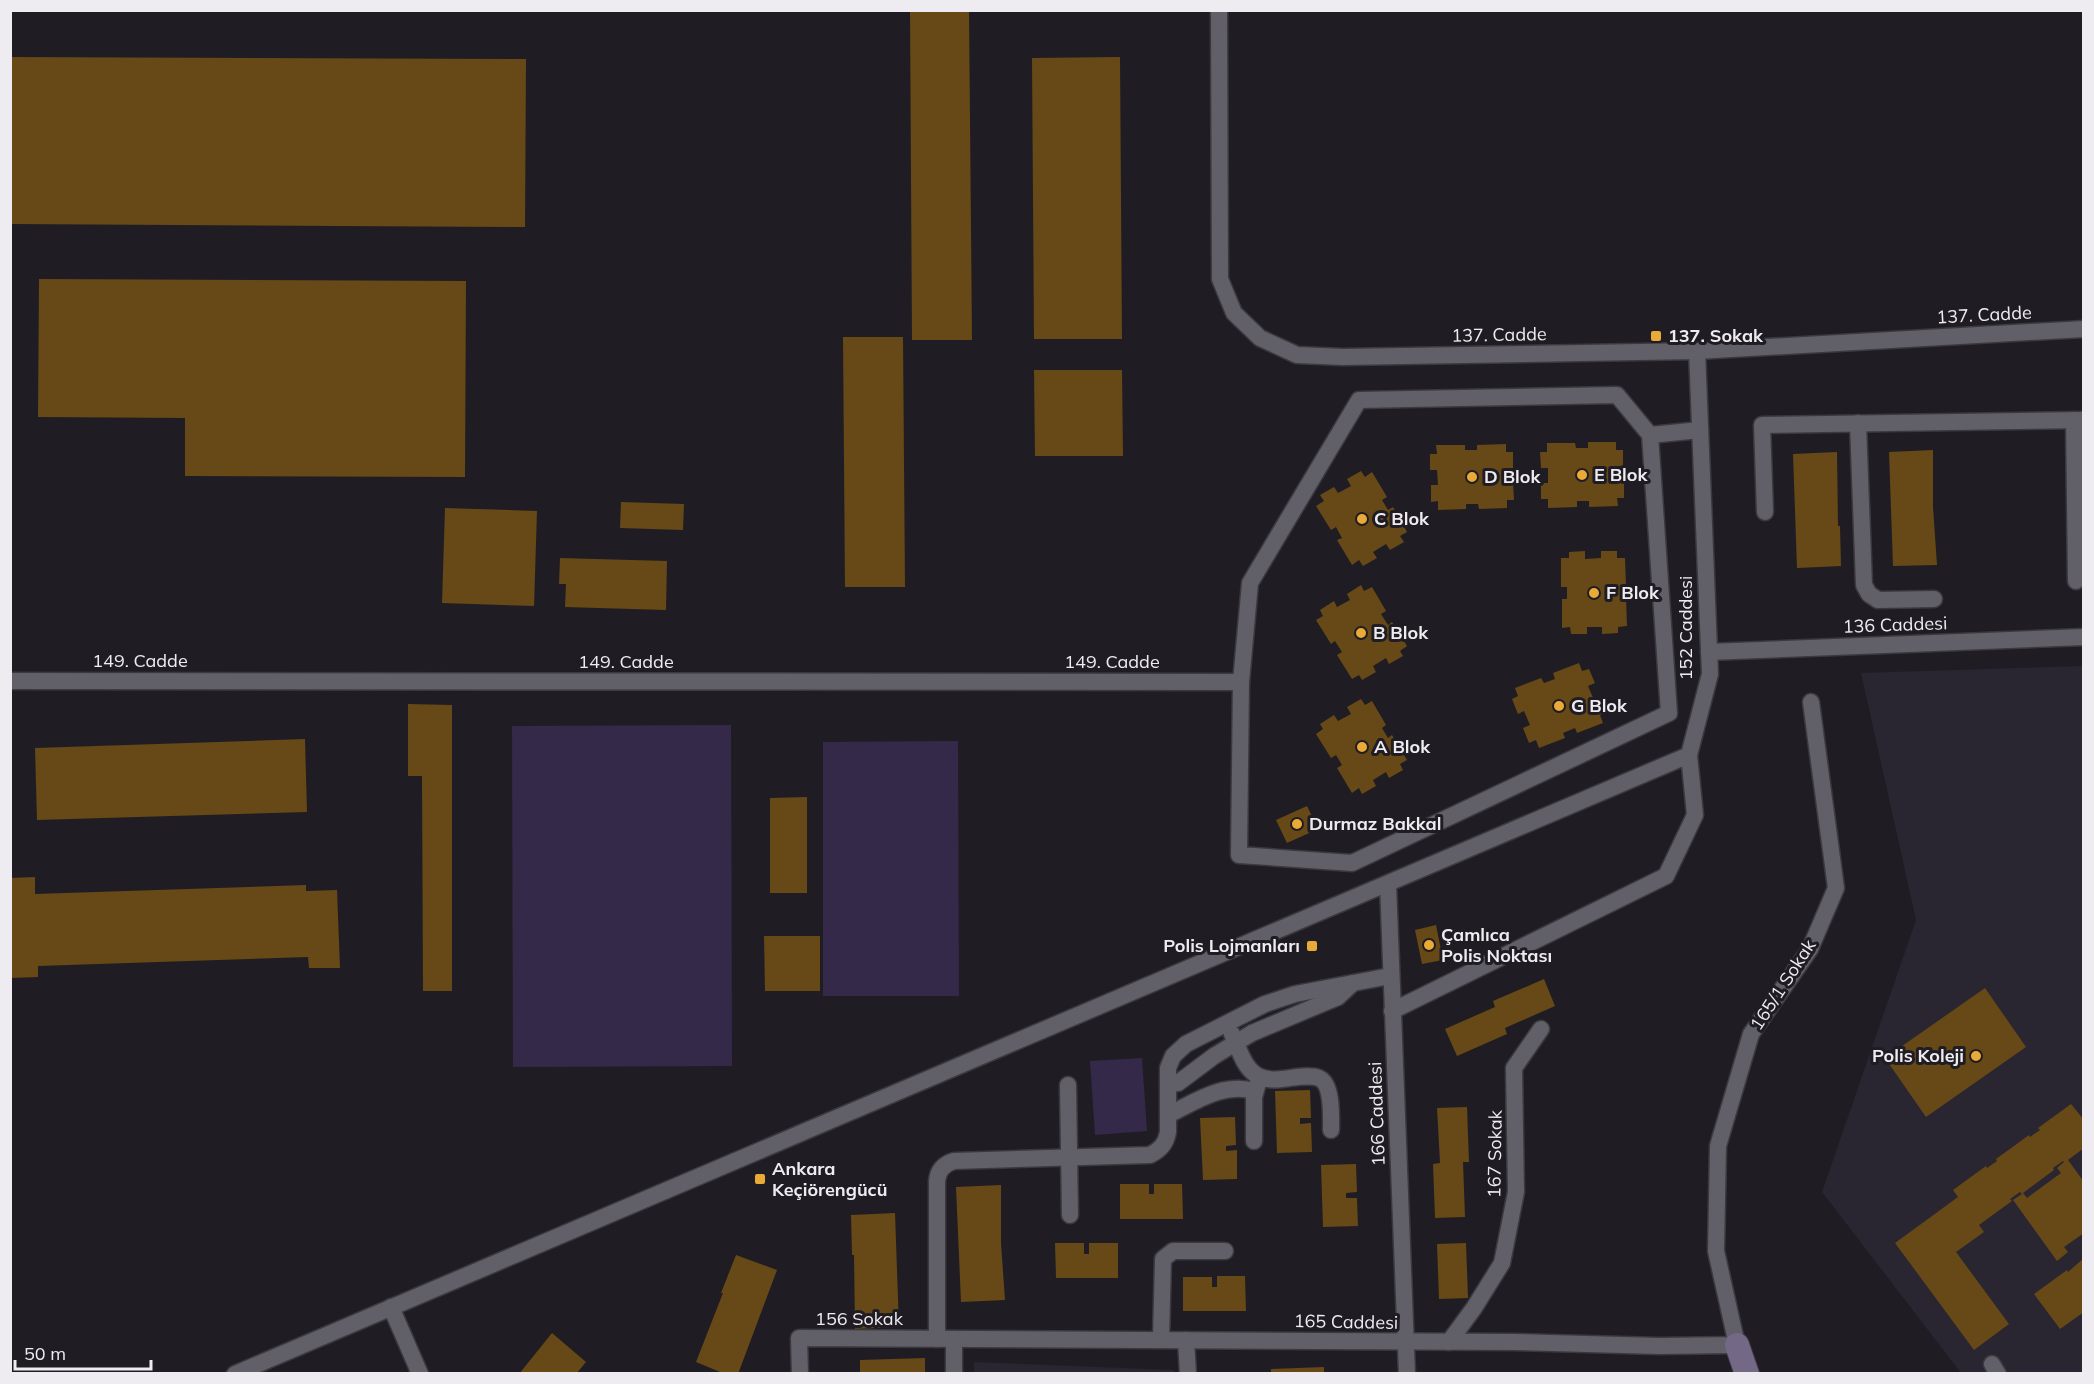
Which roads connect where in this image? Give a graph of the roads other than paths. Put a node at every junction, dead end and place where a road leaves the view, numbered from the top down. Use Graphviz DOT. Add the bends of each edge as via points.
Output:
graph roads {
  1 [pos="1219,10"];
  2 [pos="2084,329"];
  3 [pos="1697,351"];
  4 [pos="2079,420"];
  5 [pos="1858,423"];
  6 [pos="1700,430"];
  7 [pos="1650,435"];
  8 [pos="1765,512"];
  9 [pos="2076,581"];
  10 [pos="1934,599"];
  11 [pos="2084,637"];
  12 [pos="1709,651"];
  13 [pos="10,681"];
  14 [pos="1241,682"];
  15 [pos="1811,702"];
  16 [pos="1689,755"];
  17 [pos="1388,884"];
  18 [pos="1390,976"];
  19 [pos="1353,983"];
  20 [pos="1392,1011"];
  21 [pos="1227,1022"];
  22 [pos="1541,1029"];
  23 [pos="1236,1042"];
  24 [pos="1068,1085"];
  25 [pos="1168,1085"];
  26 [pos="1258,1085"];
  27 [pos="1168,1115"];
  28 [pos="1331,1130"];
  29 [pos="1254,1141"];
  30 [pos="1069,1158"];
  31 [pos="1070,1215"];
  32 [pos="1225,1251"];
  33 [pos="391,1307"];
  34 [pos="937,1339"];
  35 [pos="954,1339"];
  36 [pos="1161,1340"];
  37 [pos="1186,1340"];
  38 [pos="1449,1342"];
  39 [pos="1406,1343"];
  40 [pos="1737,1345"];
  41 [pos="235,1374"];
  42 [pos="420,1374"];
  43 [pos="800,1374"];
  44 [pos="954,1374"];
  45 [pos="1188,1374"];
  46 [pos="1407,1374"];
  47 [pos="1747,1374"];
  1 -- 3 [label="street, 137. Cadde" via="1220,279 1234,313 1260,338 1297,355 1343,357"];
  2 -- 3 [label="street, 137. Cadde"];
  3 -- 6 [label="street, 152 Caddesi"];
  4 -- 5 [label="street"];
  4 -- 9 [label="street"];
  5 -- 8 [label="street" via="1762,425"];
  5 -- 10 [label="street" via="1864,585 1878,600"];
  6 -- 7 [label="street"];
  6 -- 12 [label="street, 152 Caddesi"];
  7 -- 14 [label="street" via="1617,395 1359,400 1250,583"];
  7 -- 14 [label="street" via="1669,712 1352,863 1239,855"];
  11 -- 12 [label="street, 136 Caddesi"];
  12 -- 16 [label="street, 152 Caddesi" via="1710,674"];
  13 -- 14 [label="street, 149. Cadde"];
  15 -- 40 [label="street, 165/1 Sokak" via="1836,888 1810,949 1751,1034 1718,1146 1716,1251"];
  16 -- 17 [label="street"];
  16 -- 20 [label="street" via="1695,815 1665,876"];
  17 -- 18 [label="street, 166 Caddesi"];
  17 -- 33 [label="street"];
  18 -- 19 [label="street"];
  18 -- 20 [label="street, 166 Caddesi"];
  19 -- 21 [label="street" via="1295,994"];
  19 -- 23 [label="street" via="1338,997"];
  20 -- 39 [label="street, 166 Caddesi"];
  21 -- 23 [label="street"];
  21 -- 25 [label="street" via="1179,1050 1168,1068"];
  22 -- 38 [label="street, 167 Sokak" via="1514,1068 1516,1192 1502,1263"];
  23 -- 25 [label="street" via="1178,1083"];
  23 -- 26 [label="street"];
  24 -- 30 [label="street"];
  25 -- 27 [label="street"];
  26 -- 27 [label="street" via="1224,1089"];
  26 -- 28 [label="street" via="1270,1080 1320,1078 1330,1094"];
  26 -- 29 [label="street"];
  27 -- 30 [label="street" via="1167,1140 1150,1155"];
  30 -- 31 [label="street"];
  30 -- 34 [label="street" via="954,1161 943,1167 937,1181"];
  32 -- 36 [label="street" via="1173,1251 1163,1259"];
  33 -- 41 [label="street"];
  33 -- 42 [label="street"];
  34 -- 35 [label="street, 156 Sokak"];
  34 -- 43 [label="street, 156 Sokak" via="799,1338"];
  35 -- 36 [label="street, 165 Caddesi"];
  35 -- 44 [label="street"];
  36 -- 37 [label="street, 165 Caddesi"];
  37 -- 39 [label="street, 165 Caddesi"];
  37 -- 45 [label="street"];
  38 -- 39 [label="street, 165 Caddesi"];
  38 -- 40 [label="street, 165 Caddesi"];
  39 -- 46 [label="street, 166 Caddesi"];
  40 -- 47 [label="street, 165/1 Sokak"];
}
